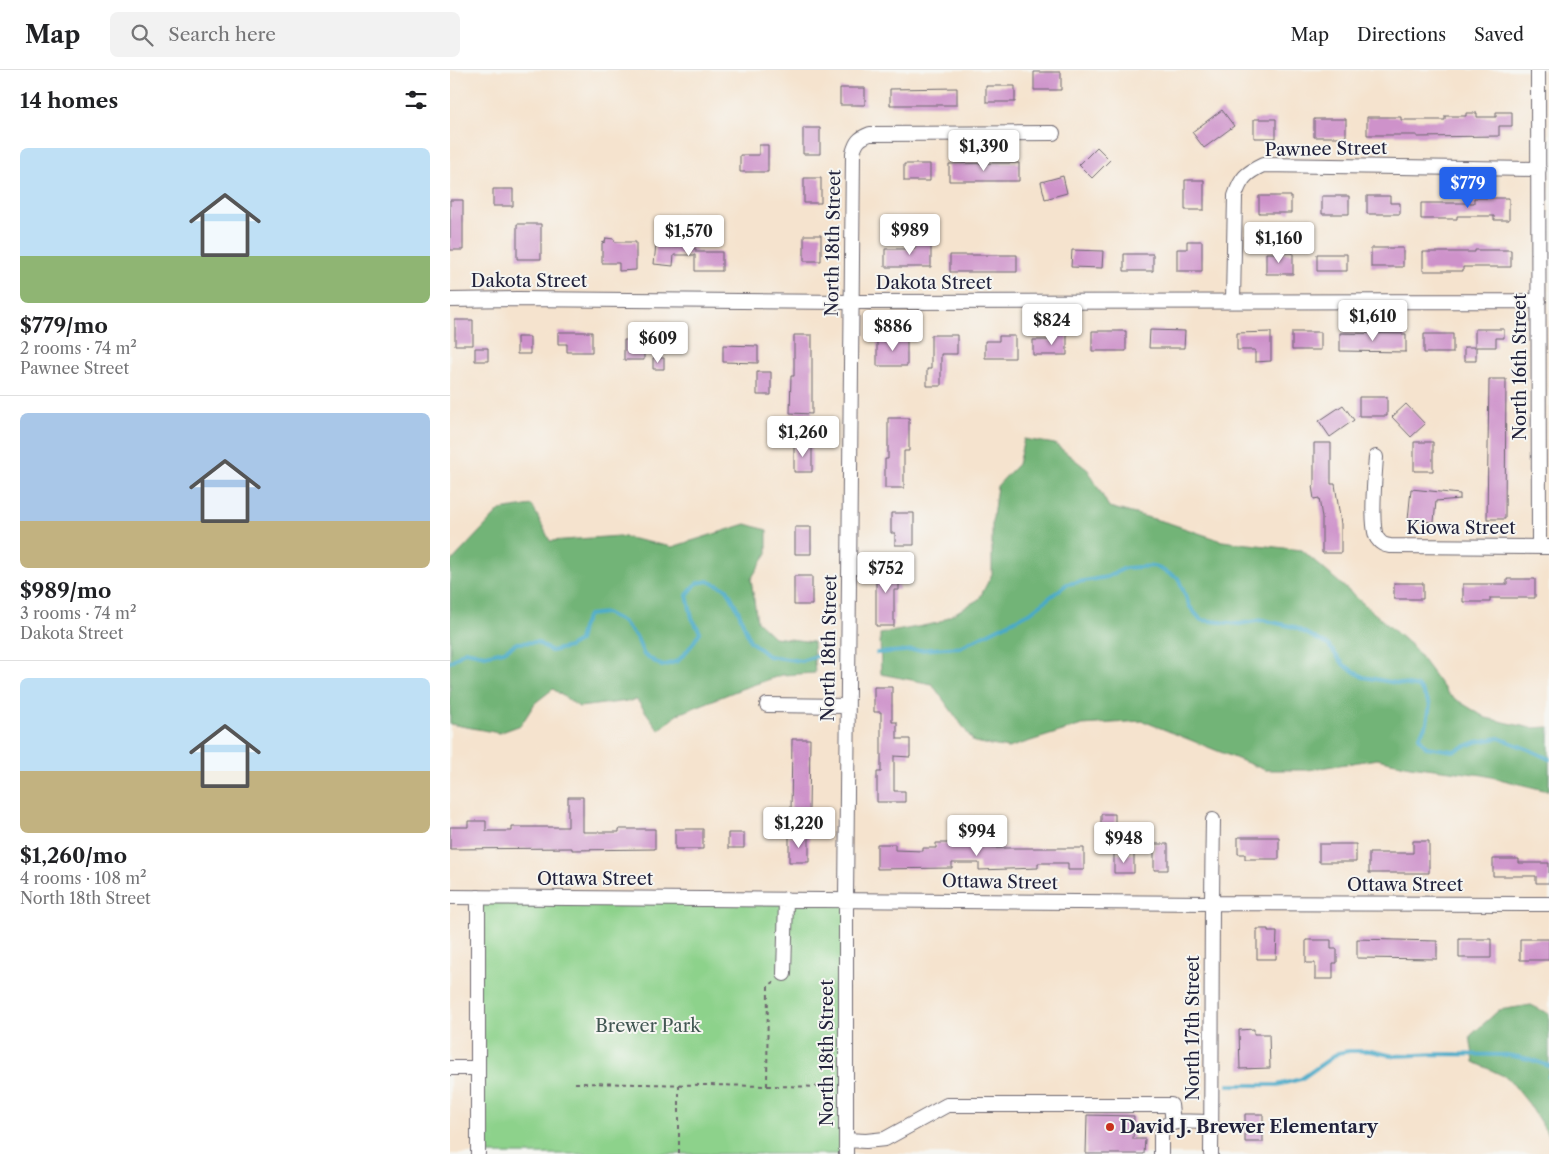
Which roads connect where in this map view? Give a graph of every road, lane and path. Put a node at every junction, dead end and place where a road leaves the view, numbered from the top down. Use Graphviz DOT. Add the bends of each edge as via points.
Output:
graph roads {
  1 [pos="1538,70"];
  2 [pos="1053,133"];
  3 [pos="1539,169"];
  4 [pos="1544,187"];
  5 [pos="450,300"];
  6 [pos="1539,301"];
  7 [pos="852,302"];
  8 [pos="1233,302"];
  9 [pos="1544,372"];
  10 [pos="1376,457"];
  11 [pos="1544,548"];
  12 [pos="767,705"];
  13 [pos="847,706"];
  14 [pos="1213,820"];
  15 [pos="450,897"];
  16 [pos="478,897"];
  17 [pos="786,899"];
  18 [pos="846,899"];
  19 [pos="1211,903"];
  20 [pos="1549,904"];
  21 [pos="784,974"];
  22 [pos="450,1068"];
  23 [pos="477,1068"];
  24 [pos="575,1083"];
  25 [pos="679,1084"];
  26 [pos="767,1086"];
  27 [pos="846,1087"];
  28 [pos="1211,1122"];
  29 [pos="1173,1123"];
  30 [pos="846,1147"];
  31 [pos="478,1154"];
  32 [pos="679,1154"];
  33 [pos="1161,1154"];
  34 [pos="1210,1154"];
  1 -- 3 [label="street, North 16th Street"];
  2 -- 7 [label="street, North 18th Street" via="862,136 853,153"];
  3 -- 4 [label="street, North 16th Street"];
  3 -- 8 [label="street, Pawnee Street" via="1263,165 1250,171 1240,182 1235,196"];
  4 -- 6 [label="street, North 16th Street"];
  5 -- 7 [label="street, Dakota Street"];
  6 -- 8 [label="street, Dakota Street"];
  6 -- 9 [label="street, North 16th Street"];
  7 -- 8 [label="street, Dakota Street"];
  7 -- 13 [label="street, North 18th Street"];
  9 -- 11 [label="street, North 16th Street"];
  10 -- 11 [label="street, Kiowa Street" via="1374,525 1376,537 1382,544"];
  12 -- 13 [label="street"];
  13 -- 18 [label="street, North 18th Street"];
  14 -- 19 [label="street, North 17th Street"];
  15 -- 16 [label="street, Ottawa Street"];
  16 -- 17 [label="street, Ottawa Street"];
  16 -- 23 [label="street"];
  17 -- 18 [label="street, Ottawa Street"];
  17 -- 21 [label="street"];
  18 -- 19 [label="street, Ottawa Street"];
  18 -- 27 [label="street, North 18th Street"];
  19 -- 20 [label="street, Ottawa Street"];
  19 -- 28 [label="street, North 17th Street"];
  21 -- 26 [label="path" via="768,986"];
  22 -- 23 [label="street"];
  23 -- 31 [label="street"];
  24 -- 25 [label="path"];
  25 -- 26 [label="path"];
  25 -- 32 [label="path"];
  26 -- 27 [label="path"];
  27 -- 30 [label="street, North 18th Street"];
  28 -- 29 [label="street"];
  28 -- 34 [label="street, North 17th Street"];
  29 -- 30 [label="street" via="1171,1104 947,1104 885,1138"];
  29 -- 33 [label="street" via="1164,1126"];
}
